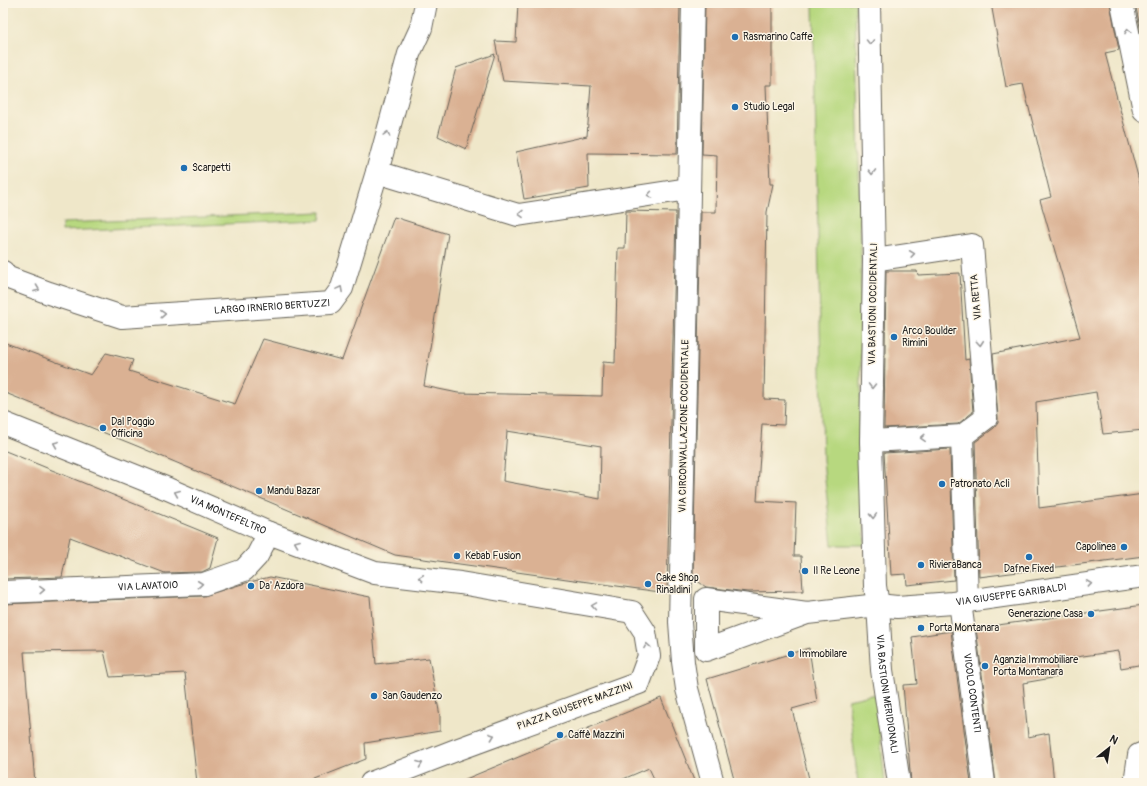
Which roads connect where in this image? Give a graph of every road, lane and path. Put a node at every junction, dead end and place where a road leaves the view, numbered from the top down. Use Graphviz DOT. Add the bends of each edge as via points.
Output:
graph roads {
  1 [pos="426,3"];
  2 [pos="693,3"];
  3 [pos="869,3"];
  4 [pos="1122,3"];
  5 [pos="1139,59"];
  6 [pos="1144,110"];
  7 [pos="377,172"];
  8 [pos="688,189"];
  9 [pos="874,260"];
  10 [pos="3,272"];
  11 [pos="3,423"];
  12 [pos="962,436"];
  13 [pos="871,441"];
  14 [pos="269,533"];
  15 [pos="1144,576"];
  16 [pos="460,583"];
  17 [pos="3,592"];
  18 [pos="963,602"];
  19 [pos="878,605"];
  20 [pos="807,613"];
  21 [pos="1144,753"];
  22 [pos="371,783"];
  23 [pos="713,783"];
  24 [pos="898,783"];
  25 [pos="984,783"];
  26 [pos="1135,783"];
  7 -- 1 [label="street, LARGO IRNERIO BERTUZZI, one-way" via="409,54 421,28"];
  2 -- 8 [label="street, VIA CIRCONVALLAZIONE OCCIDENTALE"];
  3 -- 9 [label="street, VIA BASTIONI OCCIDENTALI, one-way"];
  5 -- 4 [label="street, one-way"];
  5 -- 6 [label="street"];
  8 -- 7 [label="street, one-way" via="518,215"];
  10 -- 7 [label="street, LARGO IRNERIO BERTUZZI, one-way" via="6,277 49,294 122,317 331,303 342,288"];
  8 -- 23 [label="street, VIA CIRCONVALLAZIONE OCCIDENTALE" via="680,622 687,689"];
  9 -- 12 [label="street, VIA RETTA, one-way" via="972,245 986,418"];
  9 -- 13 [label="street, VIA BASTIONI OCCIDENTALI, one-way"];
  14 -- 11 [label="street, VIA MONTEFELTRO, one-way" via="168,489"];
  12 -- 13 [label="street, one-way"];
  12 -- 18 [label="street"];
  13 -- 19 [label="street, VIA BASTIONI OCCIDENTALI, one-way" via="875,586"];
  16 -- 14 [label="street, VIA MONTEFELTRO, one-way" via="375,573"];
  17 -- 14 [label="street, VIA LAVATOIO, one-way" via="204,584 244,570 258,556"];
  18 -- 15 [label="street, VIA GIUSEPPE GARIBALDI, one-way"];
  22 -- 16 [label="street, PIAZZA GIUSEPPE MAZZINI, one-way" via="639,683 649,656 645,632 632,612"];
  18 -- 19 [label="street, VIA GIUSEPPE GARIBALDI" via="897,607"];
  18 -- 25 [label="street, VICOLO CONTENTI"];
  19 -- 20 [label="street"];
  19 -- 24 [label="street, VIA BASTIONI MERIDIONALI" via="882,670"];
  20 -- 20 [label="street" via="706,650 706,599"];
  21 -- 26 [label="street" via="1139,755"];
}
